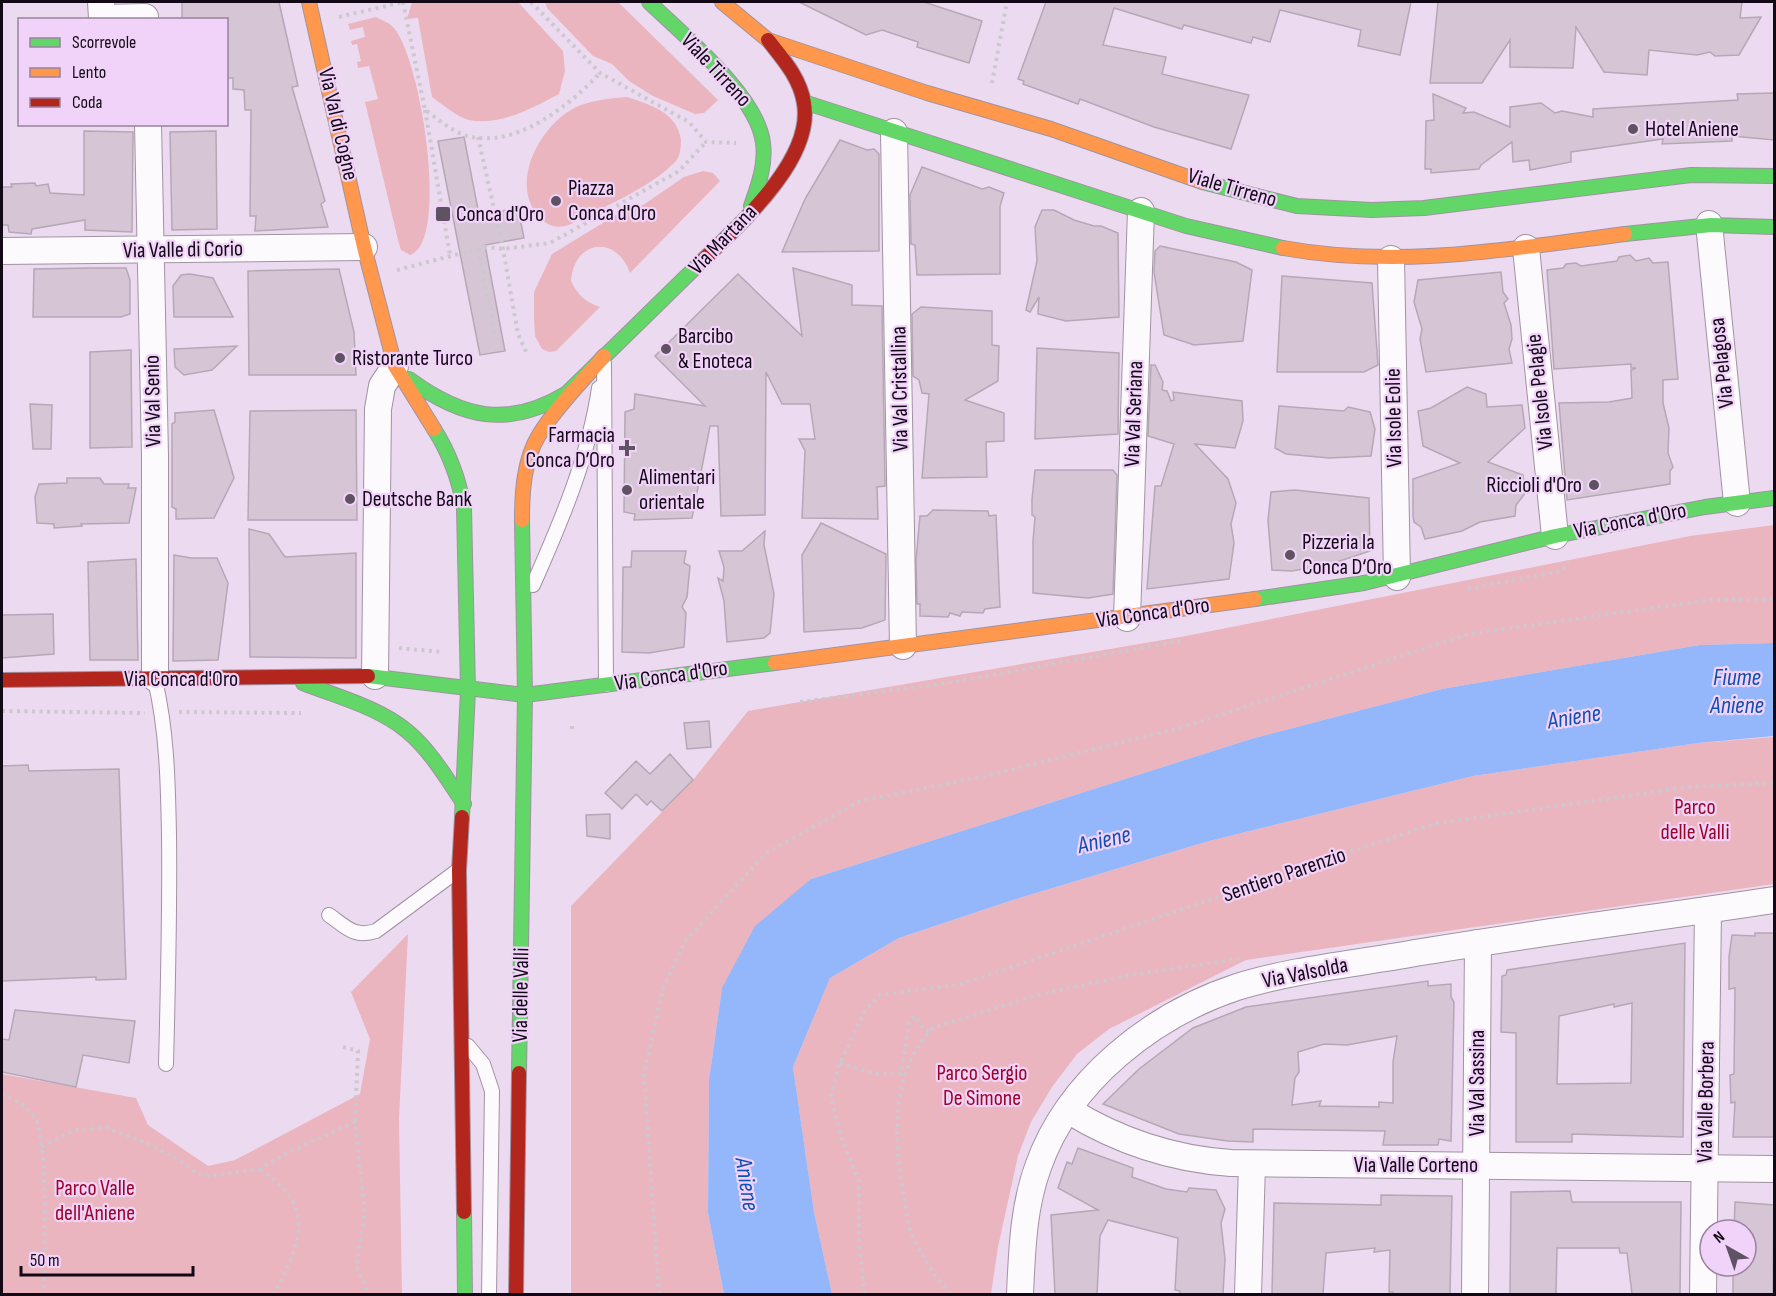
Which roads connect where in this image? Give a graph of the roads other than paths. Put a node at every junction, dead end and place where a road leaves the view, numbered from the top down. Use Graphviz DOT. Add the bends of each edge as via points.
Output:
graph roads {
  1 [pos="101,2"];
  2 [pos="309,2"];
  3 [pos="649,2"];
  4 [pos="722,2"];
  5 [pos="145,13"];
  6 [pos="768,40"];
  7 [pos="804,102"];
  8 [pos="148,126"];
  9 [pos="894,132"];
  10 [pos="1774,176"];
  11 [pos="1141,211"];
  12 [pos="746,218"];
  13 [pos="1709,224"];
  14 [pos="1774,227"];
  15 [pos="364,247"];
  16 [pos="1526,248"];
  17 [pos="2,251"];
  18 [pos="152,251"];
  19 [pos="1391,259"];
  20 [pos="604,356"];
  21 [pos="395,366"];
  22 [pos="1774,498"];
  23 [pos="1737,503"];
  24 [pos="1555,536"];
  25 [pos="1397,577"];
  26 [pos="524,607"];
  27 [pos="1127,618"];
  28 [pos="903,646"];
  29 [pos="375,676"];
  30 [pos="155,678"];
  31 [pos="2,680"];
  32 [pos="294,680"];
  33 [pos="606,685"];
  34 [pos="468,690"];
  35 [pos="525,695"];
  36 [pos="464,804"];
  37 [pos="459,870"];
  38 [pos="1774,900"];
  39 [pos="1708,910"];
  40 [pos="329,915"];
  41 [pos="1478,943"];
  42 [pos="460,1037"];
  43 [pos="166,1064"];
  44 [pos="1068,1110"];
  45 [pos="1252,1165"];
  46 [pos="1477,1166"];
  47 [pos="1705,1168"];
  48 [pos="1774,1169"];
  49 [pos="465,1294"];
  50 [pos="489,1294"];
  51 [pos="516,1294"];
  52 [pos="1020,1294"];
  53 [pos="1248,1294"];
  54 [pos="1475,1294"];
  55 [pos="1703,1294"];
  1 -- 5 [label="street" via="102,18"];
  2 -- 15 [label="street, Via Val di Cogne"];
  3 -- 12 [label="street, Viale Tirreno" via="739,90 755,113 763,140 763,167"];
  4 -- 6 [label="street, Viale Tirreno"];
  6 -- 7 [label="street" via="792,70"];
  6 -- 10 [label="street, Viale Tirreno" via="1258,198 1314,207 1415,209 1691,175"];
  7 -- 9 [label="street, Viale Tirreno"];
  7 -- 12 [label="street, Via Martana" via="806,119 797,150 777,182"];
  8 -- 18 [label="street, Via Val Senio"];
  9 -- 11 [label="street, Viale Tirreno"];
  9 -- 28 [label="street, Via Val Cristallina"];
  11 -- 19 [label="street, Viale Tirreno" via="1274,247"];
  11 -- 27 [label="street, Via Val Seriana"];
  12 -- 20 [label="street, Via Martana"];
  13 -- 14 [label="street, Viale Tirreno"];
  13 -- 16 [label="street, Viale Tirreno"];
  13 -- 23 [label="street, Via Pelagosa"];
  15 -- 18 [label="street, Via Valle di Corio"];
  15 -- 21 [label="street"];
  16 -- 19 [label="street, Viale Tirreno"];
  16 -- 24 [label="street, Via Isole Pelagie"];
  17 -- 18 [label="street, Via Valle di Corio"];
  18 -- 30 [label="street, Via Val Senio"];
  19 -- 25 [label="street, Via Isole Eolie"];
  20 -- 21 [label="street" via="554,402 502,416 465,412 443,404"];
  20 -- 26 [label="lane" via="581,460 561,520"];
  20 -- 26 [label="street" via="547,423 530,459 521,508"];
  20 -- 33 [label="lane"];
  21 -- 29 [label="street" via="382,386 378,409"];
  21 -- 34 [label="street" via="447,450 461,489"];
  22 -- 23 [label="street, Via Conca d'Oro"];
  23 -- 24 [label="street, Via Conca d'Oro"];
  24 -- 25 [label="street, Via Conca d'Oro"];
  25 -- 27 [label="street, Via Conca d'Oro"];
  26 -- 35 [label="street"];
  27 -- 28 [label="street, Via Conca d'Oro"];
  28 -- 33 [label="street, Via Conca d'Oro"];
  29 -- 32 [label="street, Via Conca d'Oro"];
  29 -- 34 [label="street, Via Conca d'Oro"];
  30 -- 31 [label="street, Via Conca d'Oro"];
  30 -- 32 [label="street, Via Conca d'Oro"];
  30 -- 43 [label="lane" via="163,713 168,788"];
  32 -- 36 [label="street" via="369,709 400,726 430,756"];
  33 -- 35 [label="street, Via Conca d'Oro"];
  34 -- 35 [label="street"];
  34 -- 36 [label="street"];
  35 -- 51 [label="street, Via delle Valli"];
  36 -- 37 [label="street"];
  37 -- 40 [label="lane" via="376,931 354,933"];
  37 -- 42 [label="street"];
  38 -- 39 [label="street, Via Valsolda"];
  39 -- 41 [label="street, Via Valsolda"];
  39 -- 47 [label="street, Via Valle Borbera"];
  41 -- 44 [label="street, Via Valsolda" via="1288,975 1224,992 1183,1011 1129,1046 1094,1077"];
  41 -- 46 [label="street, Via Val Sassina"];
  42 -- 49 [label="street"];
  42 -- 50 [label="lane, Via delle Valli" via="483,1064 492,1091"];
  44 -- 45 [label="street, Via Valle Corteno" via="1142,1146 1180,1156"];
  44 -- 52 [label="street, Via Valsolda" via="1048,1144 1032,1184"];
  45 -- 46 [label="street, Via Valle Corteno"];
  45 -- 53 [label="street"];
  46 -- 47 [label="street, Via Valle Corteno"];
  46 -- 54 [label="street, Via Val Sassina"];
  47 -- 48 [label="street, Via Valle Corteno"];
  47 -- 55 [label="street, Via Valle Borbera"];
}
